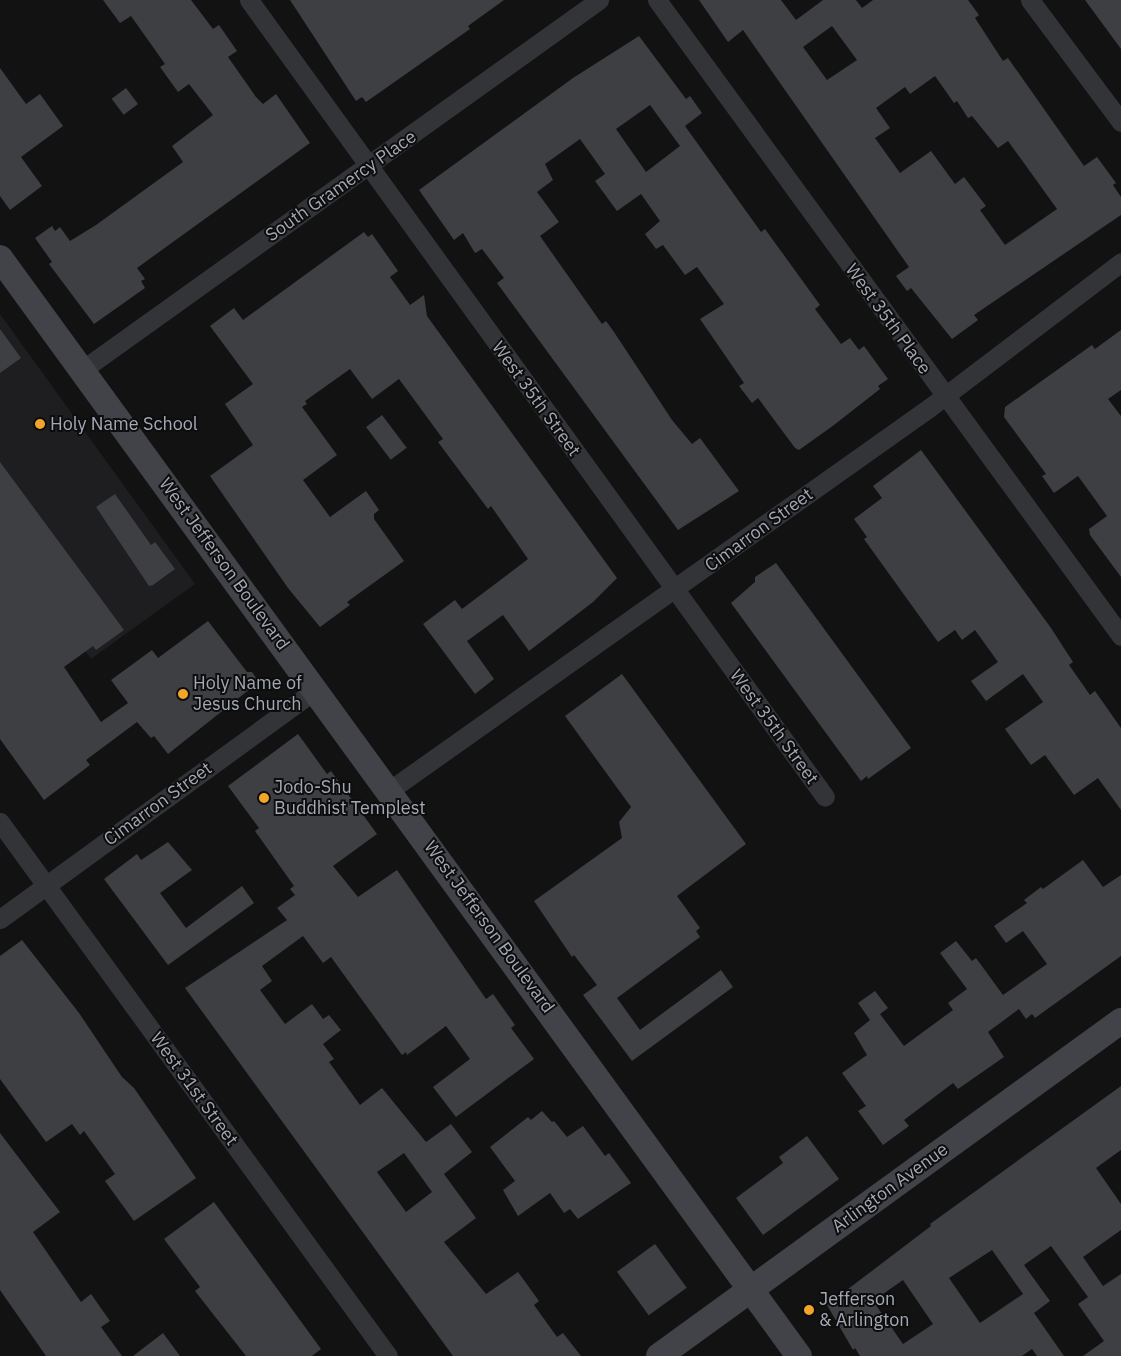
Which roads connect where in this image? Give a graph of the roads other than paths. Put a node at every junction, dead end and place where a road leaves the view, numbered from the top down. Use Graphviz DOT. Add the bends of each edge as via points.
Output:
graph roads {
  1 [pos="249,0"];
  2 [pos="599,0"];
  3 [pos="657,0"];
  4 [pos="1030,0"];
  5 [pos="1121,122"];
  6 [pos="367,168"];
  7 [pos="0,258"];
  8 [pos="1121,262"];
  9 [pos="82,370"];
  10 [pos="945,396"];
  11 [pos="676,590"];
  12 [pos="1121,636"];
  13 [pos="316,689"];
  14 [pos="390,790"];
  15 [pos="825,798"];
  16 [pos="0,822"];
  17 [pos="46,885"];
  18 [pos="0,918"];
  19 [pos="1121,1021"];
  20 [pos="750,1288"];
  21 [pos="388,1356"];
  22 [pos="659,1356"];
  23 [pos="799,1356"];
  1 -- 6 [label="street, West 35th Street"];
  2 -- 6 [label="street, South Gramercy Place"];
  3 -- 10 [label="street, West 35th Place"];
  4 -- 5 [label="street"];
  6 -- 9 [label="street, South Gramercy Place"];
  6 -- 11 [label="street, West 35th Street"];
  7 -- 9 [label="main road, West Jefferson Boulevard"];
  8 -- 10 [label="street, Cimarron Street"];
  9 -- 13 [label="main road, West Jefferson Boulevard"];
  10 -- 11 [label="street, Cimarron Street"];
  10 -- 12 [label="street, West 35th Place"];
  11 -- 14 [label="street, Cimarron Street"];
  11 -- 15 [label="street, West 35th Street"];
  13 -- 14 [label="main road, West Jefferson Boulevard"];
  13 -- 17 [label="street, Cimarron Street"];
  14 -- 20 [label="main road, West Jefferson Boulevard"];
  16 -- 17 [label="street, West 31st Street"];
  17 -- 18 [label="street, Cimarron Street"];
  17 -- 21 [label="street, West 31st Street"];
  19 -- 20 [label="main road, Arlington Avenue"];
  20 -- 22 [label="main road, Arlington Avenue"];
  20 -- 23 [label="main road, West Jefferson Boulevard"];
}
